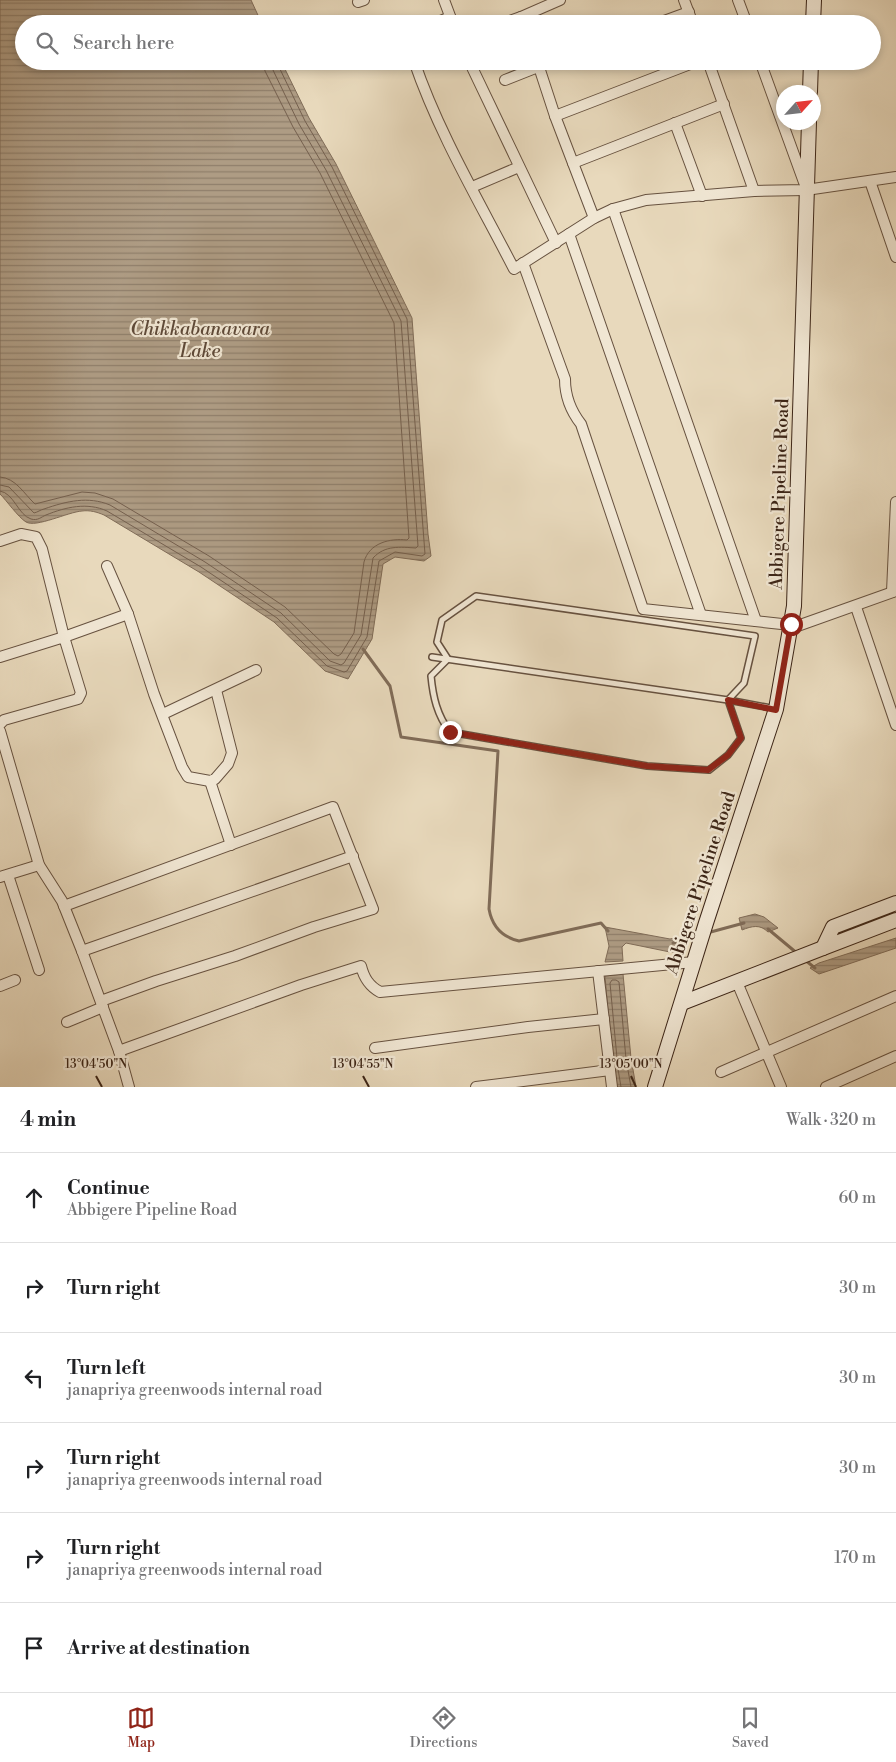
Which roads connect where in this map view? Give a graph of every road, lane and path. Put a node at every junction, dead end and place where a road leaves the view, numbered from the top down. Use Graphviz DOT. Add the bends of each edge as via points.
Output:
graph roads {
  1 [pos="444,0"];
  2 [pos="560,0"];
  3 [pos="684,0"];
  4 [pos="738,0"];
  5 [pos="814,0"];
  6 [pos="689,12"];
  7 [pos="449,15"];
  8 [pos="532,15"];
  9 [pos="681,15"];
  10 [pos="690,15"];
  11 [pos="744,15"];
  12 [pos="813,15"];
  13 [pos="417,70"];
  14 [pos="473,70"];
  15 [pos="526,70"];
  16 [pos="540,70"];
  17 [pos="675,70"];
  18 [pos="711,70"];
  19 [pos="763,70"];
  20 [pos="811,70"];
  21 [pos="505,80"];
  22 [pos="810,85"];
  23 [pos="724,104"];
  24 [pos="555,116"];
  25 [pos="675,123"];
  26 [pos="809,130"];
  27 [pos="573,163"];
  28 [pos="519,167"];
  29 [pos="896,177"];
  30 [pos="870,181"];
  31 [pos="472,187"];
  32 [pos="806,190"];
  33 [pos="754,191"];
  34 [pos="702,196"];
  35 [pos="612,209"];
  36 [pos="594,218"];
  37 [pos="569,234"];
  38 [pos="556,243"];
  39 [pos="896,257"];
  40 [pos="523,263"];
  41 [pos="896,502"];
  42 [pos="0,541"];
  43 [pos="107,566"];
  44 [pos="894,592"];
  45 [pos="856,608"];
  46 [pos="128,614"];
  47 [pos="701,615"];
  48 [pos="756,621"];
  49 [pos="790,626"];
  50 [pos="64,637"];
  51 [pos="0,657"];
  52 [pos="432,657"];
  53 [pos="448,659"];
  54 [pos="256,670"];
  55 [pos="216,690"];
  56 [pos="728,700"];
  57 [pos="776,710"];
  58 [pos="163,714"];
  59 [pos="0,724"];
  60 [pos="896,725"];
  61 [pos="0,731"];
  62 [pos="210,781"];
  63 [pos="231,845"];
  64 [pos="353,856"];
  65 [pos="39,865"];
  66 [pos="4,876"];
  67 [pos="896,903"];
  68 [pos="64,906"];
  69 [pos="896,920"];
  70 [pos="823,948"];
  71 [pos="82,951"];
  72 [pos="694,962"];
  73 [pos="39,970"];
  74 [pos="598,971"];
  75 [pos="15,980"];
  76 [pos="737,982"];
  77 [pos="0,986"];
  78 [pos="896,996"];
  79 [pos="682,1003"];
  80 [pos="102,1004"];
  81 [pos="604,1019"];
  82 [pos="68,1022"];
  83 [pos="375,1048"];
  84 [pos="119,1051"];
  85 [pos="767,1052"];
  86 [pos="896,1056"];
  87 [pos="610,1070"];
  88 [pos="721,1072"];
  89 [pos="129,1087"];
  90 [pos="476,1087"];
  91 [pos="612,1087"];
  92 [pos="655,1087"];
  93 [pos="781,1087"];
  94 [pos="826,1087"];
  1 -- 7 [label="street"];
  2 -- 8 [label="street"];
  3 -- 6 [label="street"];
  4 -- 11 [label="street"];
  5 -- 12 [label="main road"];
  6 -- 9 [label="street"];
  6 -- 10 [label="street"];
  13 -- 31 [label="street"];
  14 -- 28 [label="street"];
  15 -- 21 [label="street"];
  16 -- 24 [label="street"];
  17 -- 24 [label="street"];
  18 -- 23 [label="street"];
  19 -- 32 [label="street"];
  20 -- 22 [label="main road"];
  23 -- 25 [label="street"];
  23 -- 33 [label="street"];
  24 -- 27 [label="street"];
  25 -- 27 [label="street"];
  25 -- 34 [label="street"];
  26 -- 32 [label="main road, Abbigere Pipeline Road"];
  27 -- 36 [label="street"];
  28 -- 31 [label="street"];
  28 -- 38 [label="street"];
  29 -- 30 [label="street"];
  30 -- 32 [label="street"];
  30 -- 39 [label="street"];
  31 -- 40 [label="street" via="514,269"];
  32 -- 33 [label="street"];
  32 -- 49 [label="main road, Abbigere Pipeline Road" via="794,606"];
  33 -- 34 [label="street"];
  34 -- 35 [label="street" via="646,200"];
  35 -- 36 [label="street"];
  35 -- 48 [label="street"];
  36 -- 37 [label="street"];
  37 -- 38 [label="street"];
  37 -- 47 [label="street"];
  38 -- 40 [label="street"];
  40 -- 47 [label="street" via="643,609"];
  41 -- 44 [label="street"];
  42 -- 50 [label="street" via="21,534 36,537 42,549"];
  43 -- 46 [label="street"];
  44 -- 49 [label="street"];
  45 -- 60 [label="street"];
  46 -- 50 [label="street"];
  46 -- 58 [label="street"];
  47 -- 48 [label="street"];
  48 -- 49 [label="street"];
  49 -- 57 [label="main road, Abbigere Pipeline Road"];
  50 -- 51 [label="street"];
  50 -- 59 [label="street" via="81,693 78,699 4,720"];
  52 -- 53 [label="lane"];
  53 -- 56 [label="lane"];
  53 -- 56 [label="lane" via="431,676 433,697 450,732 647,766 708,770 728,755 741,738"];
  53 -- 56 [label="lane" via="437,642 442,620 476,596 755,636 744,683"];
  54 -- 55 [label="street"];
  55 -- 58 [label="street"];
  55 -- 62 [label="street" via="232,753 228,764 215,780"];
  56 -- 57 [label="lane"];
  57 -- 72 [label="main road, Abbigere Pipeline Road"];
  58 -- 62 [label="street" via="188,777"];
  61 -- 65 [label="street"];
  62 -- 63 [label="street"];
  63 -- 64 [label="street" via="333,807"];
  63 -- 68 [label="street"];
  64 -- 71 [label="street"];
  64 -- 80 [label="street" via="373,909 156,980"];
  65 -- 66 [label="street"];
  65 -- 68 [label="street"];
  66 -- 73 [label="street"];
  67 -- 70 [label="main road" via="833,927"];
  68 -- 71 [label="street"];
  69 -- 70 [label="main road"];
  70 -- 76 [label="main road"];
  71 -- 80 [label="street"];
  72 -- 74 [label="street"];
  72 -- 79 [label="main road, Abbigere Pipeline Road"];
  74 -- 81 [label="street"];
  74 -- 84 [label="street" via="380,992 371,987 361,966"];
  75 -- 77 [label="street"];
  76 -- 79 [label="main road"];
  76 -- 85 [label="street"];
  78 -- 85 [label="street"];
  79 -- 92 [label="main road, Abbigere Pipeline Road"];
  80 -- 82 [label="street"];
  80 -- 84 [label="street"];
  81 -- 83 [label="street"];
  81 -- 87 [label="street"];
  84 -- 89 [label="street"];
  85 -- 88 [label="street"];
  85 -- 93 [label="street"];
  86 -- 94 [label="street"];
  87 -- 90 [label="street"];
  87 -- 91 [label="street"];
}
